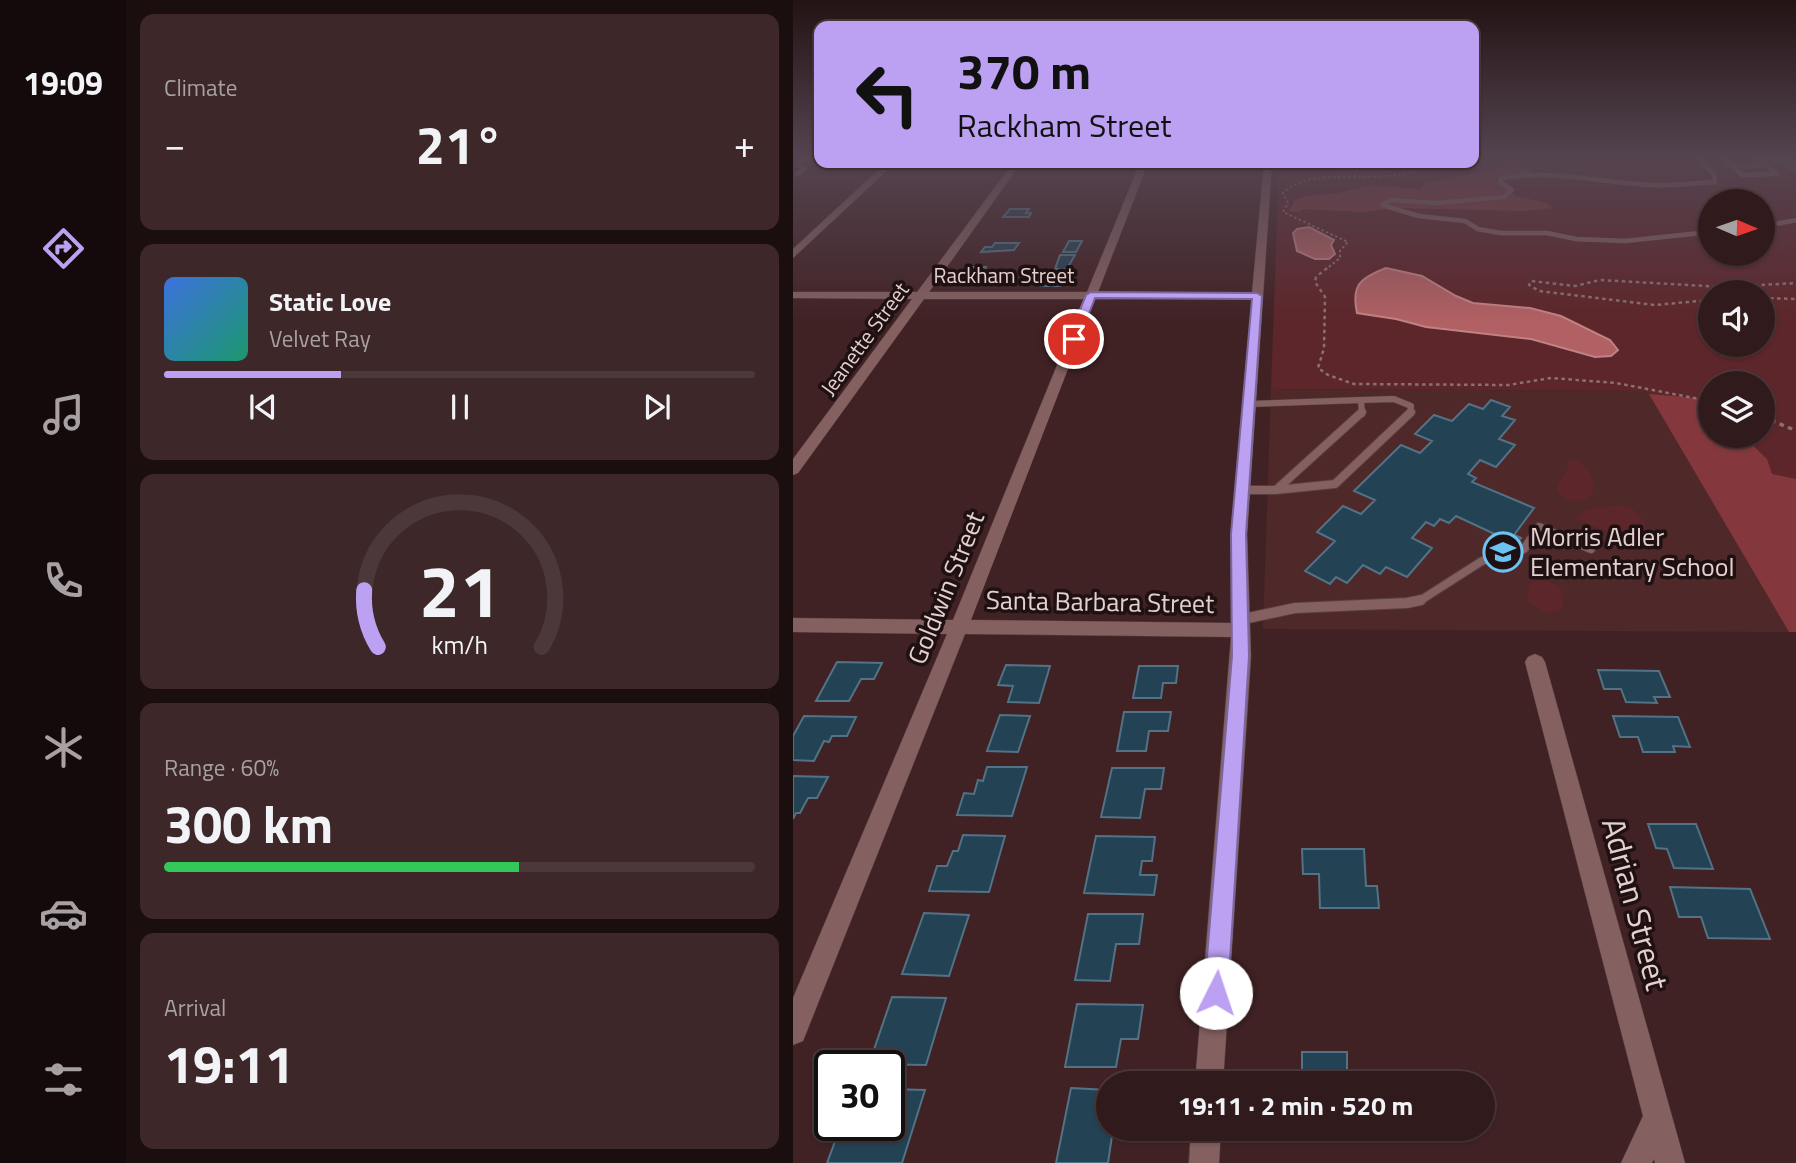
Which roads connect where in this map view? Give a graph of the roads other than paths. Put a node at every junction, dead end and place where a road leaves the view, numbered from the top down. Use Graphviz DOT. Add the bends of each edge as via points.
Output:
graph roads {
  1 [pos="839,212"];
  2 [pos="981,212"];
  3 [pos="1124,212"];
  4 [pos="1264,212"];
  5 [pos="1406,212"];
  6 [pos="1796,220"];
  7 [pos="1775,224"];
  8 [pos="1698,233"];
  9 [pos="793,255"];
  10 [pos="793,295"];
  11 [pos="921,295"];
  12 [pos="1091,295"];
  13 [pos="1257,296"];
  14 [pos="1361,400"];
  15 [pos="1249,404"];
  16 [pos="793,470"];
  17 [pos="1276,490"];
  18 [pos="1242,491"];
  19 [pos="1591,549"];
  20 [pos="793,625"];
  21 [pos="1239,625"];
  22 [pos="959,627"];
  23 [pos="1535,662"];
  24 [pos="793,1031"];
  25 [pos="1210,1071"];
  26 [pos="1658,1118"];
  27 [pos="1205,1141"];
  28 [pos="1204,1163"];
  29 [pos="1636,1163"];
  30 [pos="1670,1163"];
  1 -- 9 [label="street"];
  2 -- 11 [label="street, Jeanette Street"];
  3 -- 12 [label="street, Goldwin Street"];
  4 -- 13 [label="street"];
  5 -- 8 [label="lane" via="1465,221 1501,233 1547,233 1576,239 1625,241"];
  6 -- 7 [label="lane"];
  10 -- 11 [label="street, Rackham Street"];
  11 -- 12 [label="street, Rackham Street"];
  11 -- 16 [label="street, Jeanette Street"];
  12 -- 13 [label="street, Rackham Street"];
  12 -- 22 [label="street, Goldwin Street"];
  13 -- 15 [label="street"];
  14 -- 15 [label="lane"];
  14 -- 17 [label="lane" via="1362,414"];
  14 -- 17 [label="lane" via="1394,400 1412,410 1335,484"];
  15 -- 18 [label="street"];
  17 -- 18 [label="lane"];
  18 -- 21 [label="street"];
  19 -- 21 [label="lane" via="1539,527 1524,549 1482,561 1421,600 1295,608"];
  20 -- 22 [label="street, Santa Barbara Street"];
  21 -- 22 [label="street, Santa Barbara Street"];
  21 -- 25 [label="street" via="1240,670"];
  22 -- 24 [label="street, Goldwin Street"];
  23 -- 26 [label="street, Adrian Street"];
  26 -- 29 [label="street"];
  26 -- 30 [label="street, Adrian Street"];
  27 -- 28 [label="street"];
}
